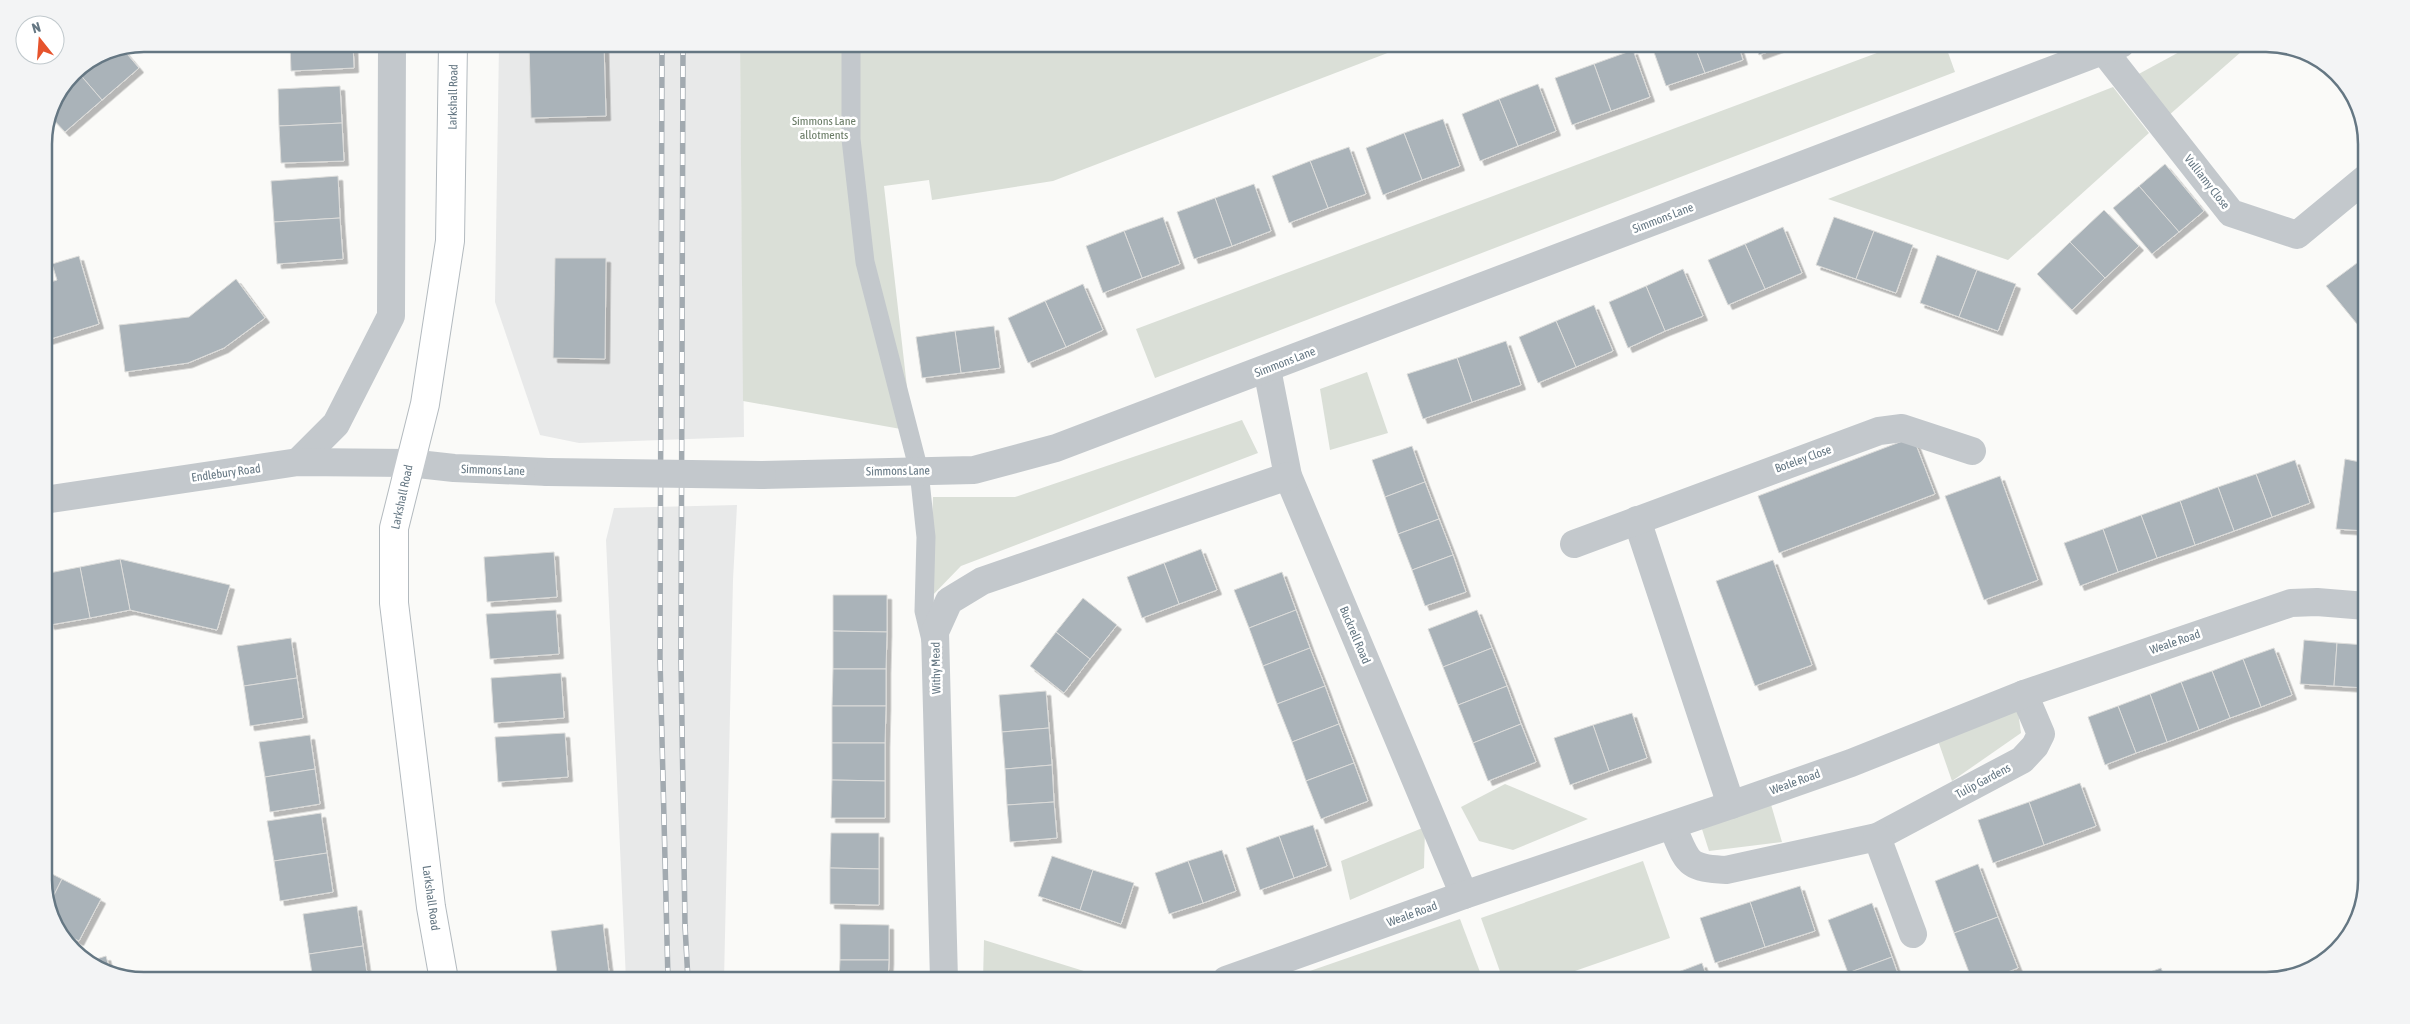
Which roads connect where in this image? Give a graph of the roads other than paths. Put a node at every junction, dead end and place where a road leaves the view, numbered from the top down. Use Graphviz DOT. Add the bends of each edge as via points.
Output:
graph roads {
  1 [pos="392,52"];
  2 [pos="453,52"];
  3 [pos="851,52"];
  4 [pos="2099,52"];
  5 [pos="2116,52"];
  6 [pos="2357,185"];
  7 [pos="1267,369"];
  8 [pos="1972,451"];
  9 [pos="298,462"];
  10 [pos="408,463"];
  11 [pos="919,471"];
  12 [pos="1288,476"];
  13 [pos="53,499"];
  14 [pos="1637,520"];
  15 [pos="1574,544"];
  16 [pos="2358,605"];
  17 [pos="935,641"];
  18 [pos="2024,694"];
  19 [pos="1731,806"];
  20 [pos="1672,826"];
  21 [pos="1876,837"];
  22 [pos="1464,895"];
  23 [pos="1913,934"];
  24 [pos="443,972"];
  25 [pos="944,972"];
  26 [pos="1248,972"];
  1 -- 9 [label="street" via="392,316 336,424"];
  2 -- 10 [label="main road, Larkshall Road" via="450,241 425,404"];
  3 -- 11 [label="lane" via="851,139 865,262"];
  4 -- 7 [label="street, Simmons Lane"];
  5 -- 6 [label="street, Vulliamy Close" via="2231,214 2297,234"];
  7 -- 11 [label="street, Simmons Lane" via="1056,448 974,470"];
  7 -- 12 [label="street, Buckrell Road"];
  8 -- 14 [label="street, Boteley Close" via="1902,428 1879,431"];
  9 -- 10 [label="street, Endlebury Road"];
  9 -- 13 [label="street, Endlebury Road"];
  10 -- 11 [label="street, Simmons Lane, bridge" via="548,472 762,475"];
  10 -- 24 [label="main road, Larkshall Road" via="394,528 394,603 431,907"];
  11 -- 17 [label="lane" via="926,537 924,611 931,640"];
  12 -- 17 [label="street, Withy Mead" via="982,581 949,602 935,632"];
  12 -- 22 [label="street, Buckrell Road"];
  14 -- 15 [label="street, Boteley Close"];
  14 -- 19 [label="street"];
  16 -- 18 [label="street, Weale Road" via="2291,603"];
  17 -- 25 [label="street, Withy Mead"];
  18 -- 19 [label="street, Weale Road"];
  18 -- 21 [label="street, Tulip Gardens" via="2041,734 2022,760"];
  19 -- 20 [label="street, Weale Road"];
  20 -- 21 [label="street, Tulip Gardens" via="1688,860 1700,869 1726,870"];
  20 -- 22 [label="street, Weale Road"];
  21 -- 23 [label="street"];
  22 -- 26 [label="street, Weale Road"];
}
